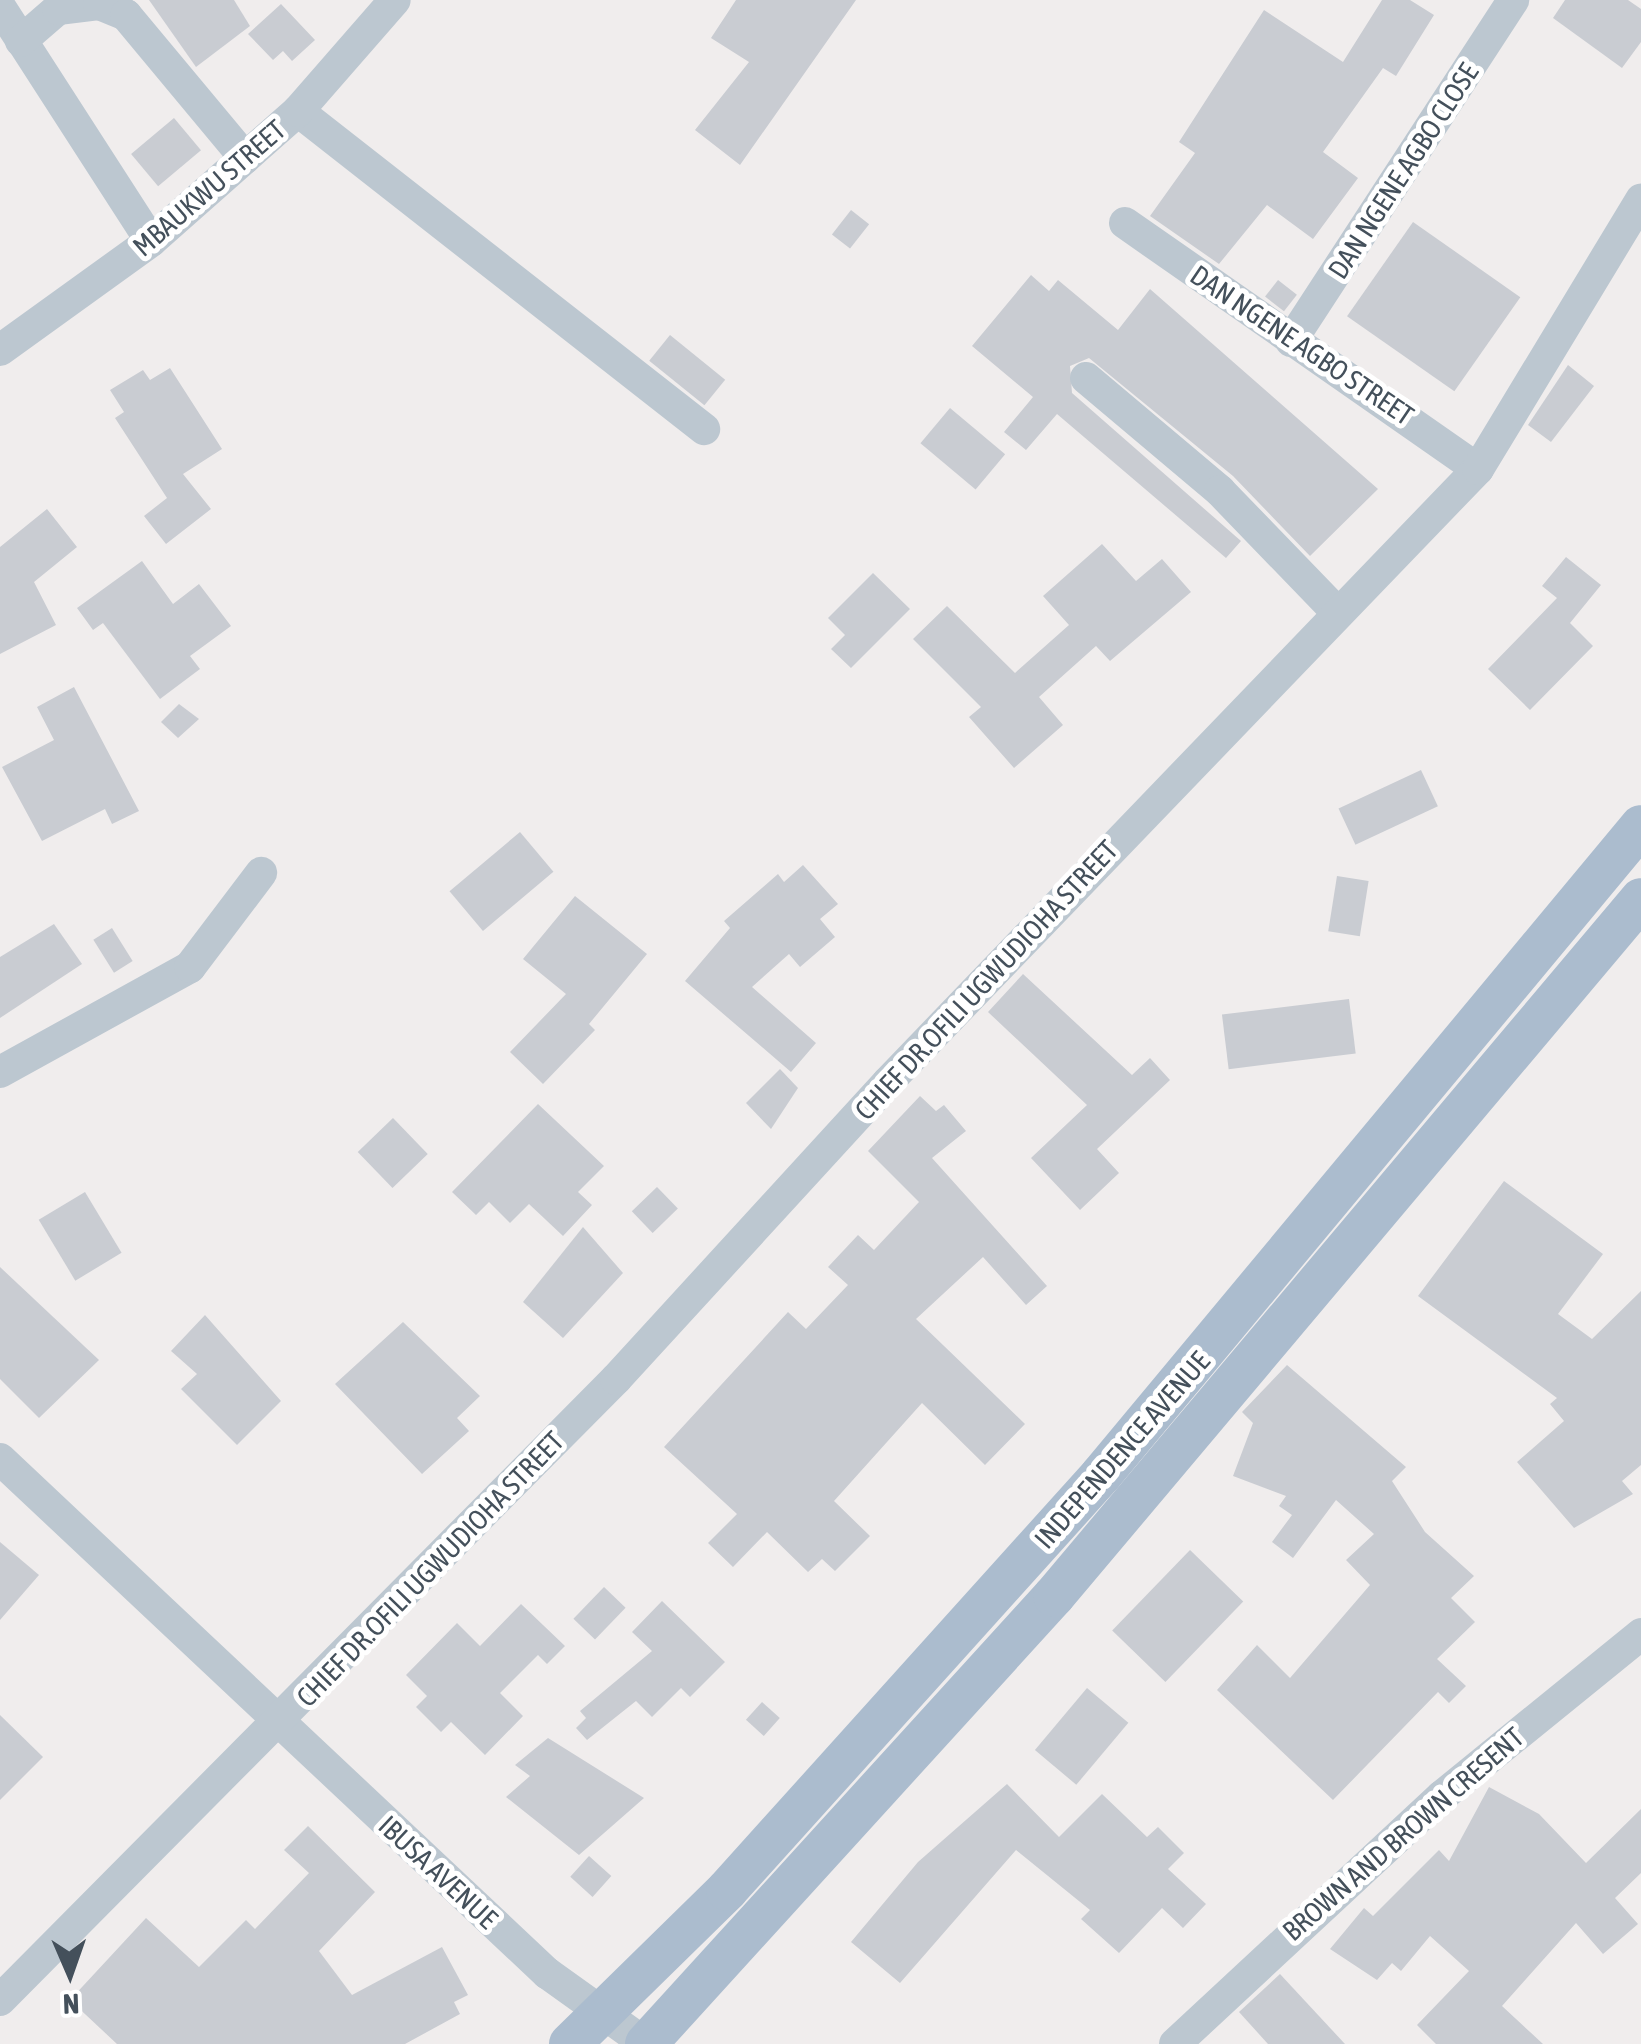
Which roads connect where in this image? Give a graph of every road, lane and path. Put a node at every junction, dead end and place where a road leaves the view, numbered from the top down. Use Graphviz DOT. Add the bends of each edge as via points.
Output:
graph roads {
  1 [pos="395,0"];
  2 [pos="1513,0"];
  3 [pos="0,6"];
  4 [pos="21,42"];
  5 [pos="298,111"];
  6 [pos="245,158"];
  7 [pos="1641,200"];
  8 [pos="1126,223"];
  9 [pos="151,242"];
  10 [pos="1291,341"];
  11 [pos="0,350"];
  12 [pos="1086,378"];
  13 [pos="704,429"];
  14 [pos="1478,469"];
  15 [pos="1336,612"];
  16 [pos="1641,826"];
  17 [pos="262,873"];
  18 [pos="1641,899"];
  19 [pos="0,1072"];
  20 [pos="0,1459"];
  21 [pos="1641,1634"];
  22 [pos="280,1722"];
  23 [pos="0,2000"];
  24 [pos="602,2012"];
  25 [pos="570,2044"];
  26 [pos="646,2044"];
  27 [pos="1175,2044"];
  1 -- 5 [label="street, MBAUKWU STREET"];
  2 -- 10 [label="street, DAN NGENE AGBO CLOSE"];
  3 -- 4 [label="street"];
  4 -- 6 [label="street" via="58,9 99,4 126,14"];
  4 -- 9 [label="street"];
  5 -- 6 [label="street, MBAUKWU STREET"];
  5 -- 13 [label="street"];
  6 -- 9 [label="street, MBAUKWU STREET"];
  7 -- 14 [label="street, CHIEF DR.OFILI UGWUDIOHA STREET"];
  8 -- 10 [label="street, DAN NGENE AGBO STREET"];
  9 -- 11 [label="street, MBAUKWU STREET"];
  10 -- 14 [label="street, DAN NGENE AGBO STREET"];
  12 -- 15 [label="street" via="1220,491"];
  14 -- 15 [label="street, CHIEF DR.OFILI UGWUDIOHA STREET"];
  15 -- 22 [label="street, CHIEF DR.OFILI UGWUDIOHA STREET"];
  16 -- 24 [label="main road, INDEPENDENCE AVENUE" via="1101,1475 727,1890"];
  17 -- 19 [label="street" via="190,967"];
  18 -- 26 [label="main road, INDEPENDENCE AVENUE" via="1054,1596"];
  20 -- 22 [label="street, IBUSA AVENUE"];
  21 -- 27 [label="street, BROWN AND BROWN CRESENT" via="1442,1796"];
  22 -- 23 [label="street"];
  22 -- 24 [label="street, IBUSA AVENUE" via="547,1974"];
  24 -- 25 [label="main road, INDEPENDENCE AVENUE"];
  24 -- 26 [label="street, IBUSA AVENUE"];
}
